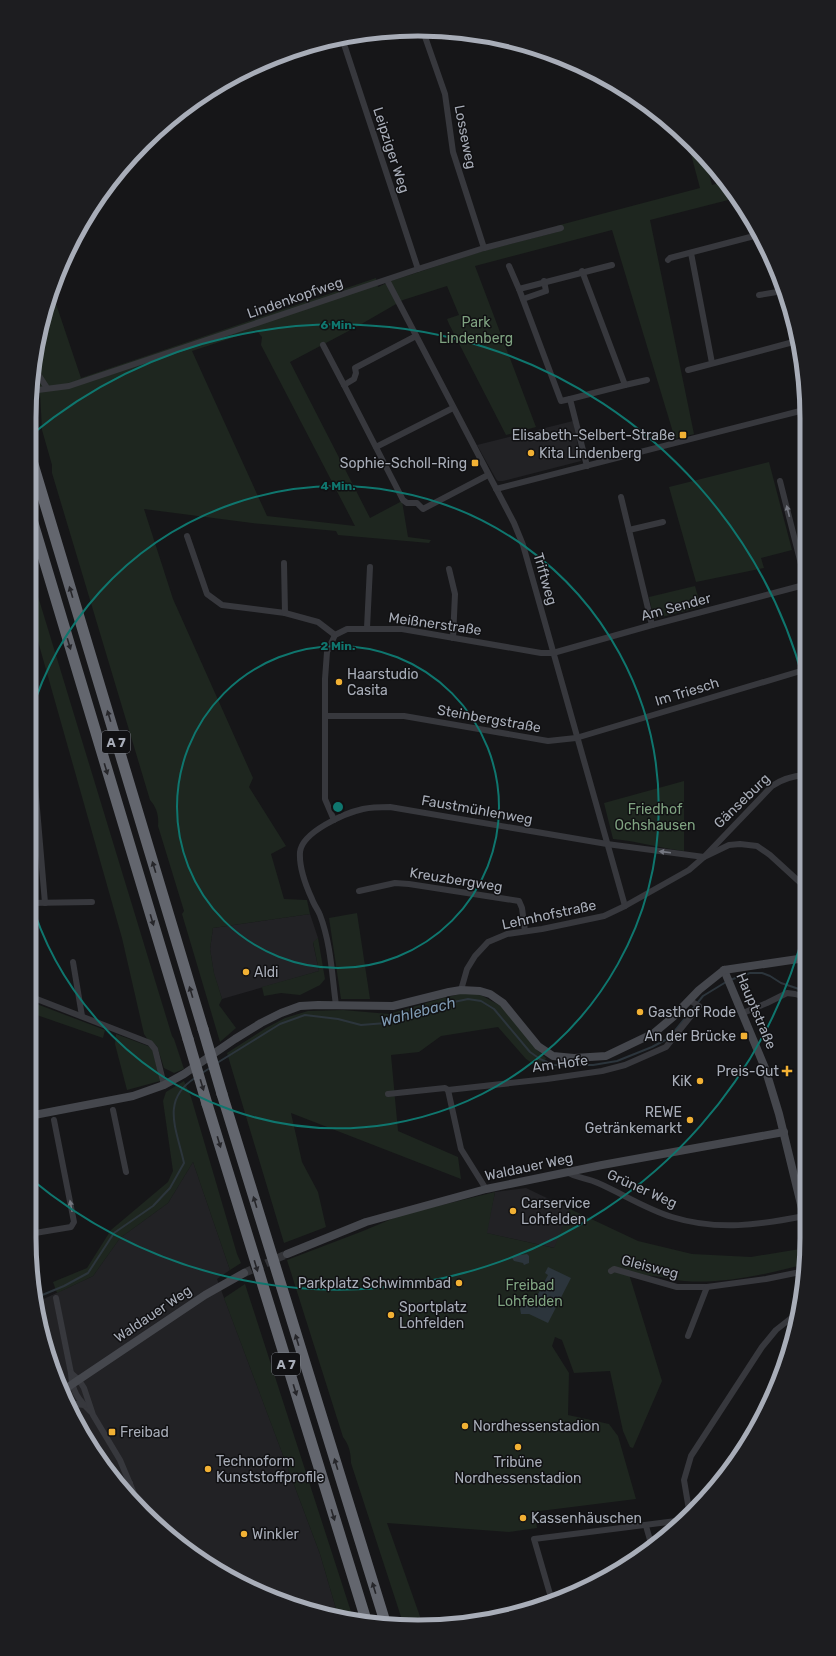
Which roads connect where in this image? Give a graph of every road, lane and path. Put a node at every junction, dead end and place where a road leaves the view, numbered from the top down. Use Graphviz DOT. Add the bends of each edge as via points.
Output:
graph roads {
  1 [pos="425,36"];
  2 [pos="344,43"];
  3 [pos="561,228"];
  4 [pos="754,236"];
  5 [pos="484,248"];
  6 [pos="691,252"];
  7 [pos="668,260"];
  8 [pos="612,265"];
  9 [pos="509,266"];
  10 [pos="418,269"];
  11 [pos="582,271"];
  12 [pos="387,280"];
  13 [pos="544,281"];
  14 [pos="519,289"];
  15 [pos="779,292"];
  16 [pos="759,295"];
  17 [pos="523,299"];
  18 [pos="416,336"];
  19 [pos="793,342"];
  20 [pos="323,345"];
  21 [pos="712,363"];
  22 [pos="688,370"];
  23 [pos="38,375"];
  24 [pos="647,380"];
  25 [pos="344,385"];
  26 [pos="625,385"];
  27 [pos="46,388"];
  28 [pos="37,390"];
  29 [pos="570,399"];
  30 [pos="453,408"];
  31 [pos="800,411"];
  32 [pos="376,447"];
  33 [pos="587,466"];
  34 [pos="36,474"];
  35 [pos="488,475"];
  36 [pos="780,481"];
  37 [pos="496,489"];
  38 [pos="621,497"];
  39 [pos="663,522"];
  40 [pos="629,530"];
  41 [pos="36,533"];
  42 [pos="187,536"];
  43 [pos="800,560"];
  44 [pos="284,562"];
  45 [pos="370,567"];
  46 [pos="449,569"];
  47 [pos="800,586"];
  48 [pos="285,613"];
  49 [pos="652,625"];
  50 [pos="367,628"];
  51 [pos="335,635"];
  52 [pos="453,638"];
  53 [pos="553,653"];
  54 [pos="800,671"];
  55 [pos="325,716"];
  56 [pos="576,738"];
  57 [pos="800,776"];
  58 [pos="36,797"];
  59 [pos="334,820"];
  60 [pos="607,844"];
  61 [pos="704,857"];
  62 [pos="800,883"];
  63 [pos="359,892"];
  64 [pos="92,902"];
  65 [pos="45,903"];
  66 [pos="36,904"];
  67 [pos="625,906"];
  68 [pos="525,931"];
  69 [pos="800,959"];
  70 [pos="73,962"];
  71 [pos="726,973"];
  72 [pos="461,990"];
  73 [pos="800,996"];
  74 [pos="36,999"];
  75 [pos="693,1002"];
  76 [pos="336,1005"];
  77 [pos="743,1013"];
  78 [pos="82,1016"];
  79 [pos="164,1085"];
  80 [pos="448,1090"];
  81 [pos="388,1094"];
  82 [pos="113,1110"];
  83 [pos="36,1115"];
  84 [pos="54,1120"];
  85 [pos="784,1132"];
  86 [pos="126,1172"];
  87 [pos="567,1172"];
  88 [pos="800,1184"];
  89 [pos="486,1189"];
  90 [pos="800,1217"];
  91 [pos="36,1233"];
  92 [pos="287,1254"];
  93 [pos="611,1271"];
  94 [pos="798,1272"];
  95 [pos="244,1274"];
  96 [pos="707,1288"];
  97 [pos="56,1298"];
  98 [pos="790,1319"];
  99 [pos="688,1336"];
  100 [pos="75,1382"];
  101 [pos="67,1388"];
  102 [pos="74,1404"];
  103 [pos="84,1405"];
  104 [pos="93,1415"];
  105 [pos="130,1483"];
  106 [pos="127,1485"];
  107 [pos="134,1493"];
  108 [pos="689,1507"];
  109 [pos="674,1522"];
  110 [pos="646,1526"];
  111 [pos="650,1541"];
  112 [pos="551,1596"];
  113 [pos="365,1617"];
  114 [pos="384,1618"];
  1 -- 5 [label="street, Losseweg" via="445,94 453,152"];
  2 -- 10 [label="street, Leipziger Weg"];
  3 -- 5 [label="street, Lindenkopfweg"];
  4 -- 6 [label="street"];
  5 -- 10 [label="street, Lindenkopfweg"];
  6 -- 7 [label="street"];
  6 -- 21 [label="street"];
  8 -- 11 [label="street"];
  9 -- 14 [label="street"];
  10 -- 12 [label="street, Lindenkopfweg"];
  11 -- 13 [label="street"];
  11 -- 26 [label="street"];
  12 -- 18 [label="street, Triftweg"];
  12 -- 27 [label="street, Lindenkopfweg" via="69,386"];
  13 -- 14 [label="street"];
  13 -- 17 [label="street" via="546,291"];
  14 -- 17 [label="street"];
  15 -- 16 [label="street"];
  17 -- 29 [label="street" via="561,402"];
  18 -- 25 [label="street" via="355,368 354,379"];
  18 -- 30 [label="street, Triftweg"];
  19 -- 21 [label="street"];
  20 -- 25 [label="street"];
  21 -- 22 [label="street"];
  23 -- 27 [label="street"];
  24 -- 26 [label="street"];
  25 -- 32 [label="street"];
  26 -- 29 [label="street"];
  27 -- 28 [label="street, Lindenkopfweg"];
  29 -- 33 [label="street"];
  30 -- 32 [label="street"];
  30 -- 35 [label="street, Triftweg"];
  31 -- 33 [label="street"];
  32 -- 35 [label="street" via="404,502 417,503 423,509"];
  33 -- 37 [label="street"];
  114 -- 34 [label="highway, A 7, one-way, bridge" via="222,1094"];
  35 -- 37 [label="street, Triftweg"];
  43 -- 36 [label="street, one-way"];
  37 -- 53 [label="street, Triftweg" via="523,545"];
  38 -- 40 [label="street"];
  39 -- 40 [label="street"];
  40 -- 49 [label="street"];
  41 -- 113 [label="highway, A 7, one-way, bridge" via="207,1104"];
  42 -- 48 [label="street" via="207,594 217,602"];
  44 -- 48 [label="street"];
  45 -- 50 [label="street"];
  46 -- 52 [label="street" via="455,594"];
  47 -- 49 [label="street, Am Sender"];
  48 -- 51 [label="street" via="318,622"];
  49 -- 53 [label="street, Am Sender"];
  50 -- 51 [label="street, Meißnerstraße" via="348,629"];
  50 -- 52 [label="street, Meißnerstraße" via="402,629"];
  51 -- 55 [label="street" via="327,652"];
  52 -- 53 [label="street, Meißnerstraße"];
  53 -- 56 [label="street, Triftweg"];
  54 -- 56 [label="street, Im Triesch"];
  55 -- 56 [label="street, Steinbergstraße" via="404,716 548,741"];
  55 -- 59 [label="street" via="325,799"];
  56 -- 60 [label="street, Triftweg"];
  57 -- 61 [label="street, Gänseburg" via="783,779 772,786"];
  58 -- 65 [label="street"];
  59 -- 60 [label="street, Faustmühlenweg" via="364,809 390,808"];
  59 -- 76 [label="street, Faustmühlenweg" via="306,840 300,852 308,890 320,915 328,942"];
  61 -- 60 [label="street, Faustmühlenweg, one-way"];
  60 -- 67 [label="street, Triftweg"];
  61 -- 62 [label="street" via="729,845 757,846"];
  61 -- 67 [label="street, Lehnhofstraße" via="689,870"];
  63 -- 68 [label="street, Kreuzbergweg" via="395,883 519,901"];
  64 -- 65 [label="street"];
  65 -- 66 [label="street"];
  67 -- 68 [label="street, Lehnhofstraße" via="604,916"];
  68 -- 72 [label="street, Lehnhofstraße" via="507,934 488,942 467,969"];
  69 -- 71 [label="main road"];
  70 -- 78 [label="street"];
  71 -- 75 [label="main road" via="708,982"];
  71 -- 77 [label="main road, Hauptstraße"];
  72 -- 75 [label="main road" via="480,991 498,999 538,1046 561,1058 597,1058 621,1050 663,1027"];
  72 -- 76 [label="main road" via="393,1006"];
  73 -- 77 [label="street" via="787,993"];
  74 -- 78 [label="street"];
  75 -- 80 [label="street, Am Hofe" via="699,1006 666,1047 625,1065 547,1079"];
  76 -- 79 [label="main road" via="300,1006 281,1013"];
  77 -- 85 [label="main road, Hauptstraße" via="766,1068"];
  78 -- 79 [label="street" via="150,1043 155,1049"];
  79 -- 83 [label="main road" via="133,1096"];
  80 -- 81 [label="street, Am Hofe" via="445,1088"];
  80 -- 89 [label="street" via="461,1149"];
  82 -- 86 [label="street"];
  91 -- 84 [label="street, one-way" via="71,1227 74,1222"];
  85 -- 87 [label="main road, Waldauer Weg"];
  85 -- 88 [label="main road, Hauptstraße"];
  87 -- 89 [label="main road, Waldauer Weg"];
  87 -- 90 [label="street, Grüner Weg" via="597,1182 671,1217 701,1224 748,1226"];
  89 -- 92 [label="main road, Waldauer Weg" via="366,1222"];
  93 -- 96 [label="street, Gleisweg" via="614,1269 677,1287"];
  94 -- 96 [label="street, Gleisweg"];
  95 -- 100 [label="main road, Waldauer Weg" via="205,1295"];
  96 -- 99 [label="street"];
  97 -- 100 [label="street"];
  98 -- 108 [label="street" via="776,1330 762,1347 691,1456 684,1480"];
  100 -- 101 [label="main road, Waldauer Weg"];
  100 -- 103 [label="street" via="77,1397"];
  100 -- 104 [label="street" via="84,1388"];
  102 -- 103 [label="street"];
  103 -- 104 [label="street"];
  104 -- 105 [label="street" via="120,1460"];
  105 -- 106 [label="street"];
  105 -- 107 [label="street"];
  109 -- 110 [label="street"];
  110 -- 111 [label="street"];
  110 -- 112 [label="street" via="534,1539"];
}
